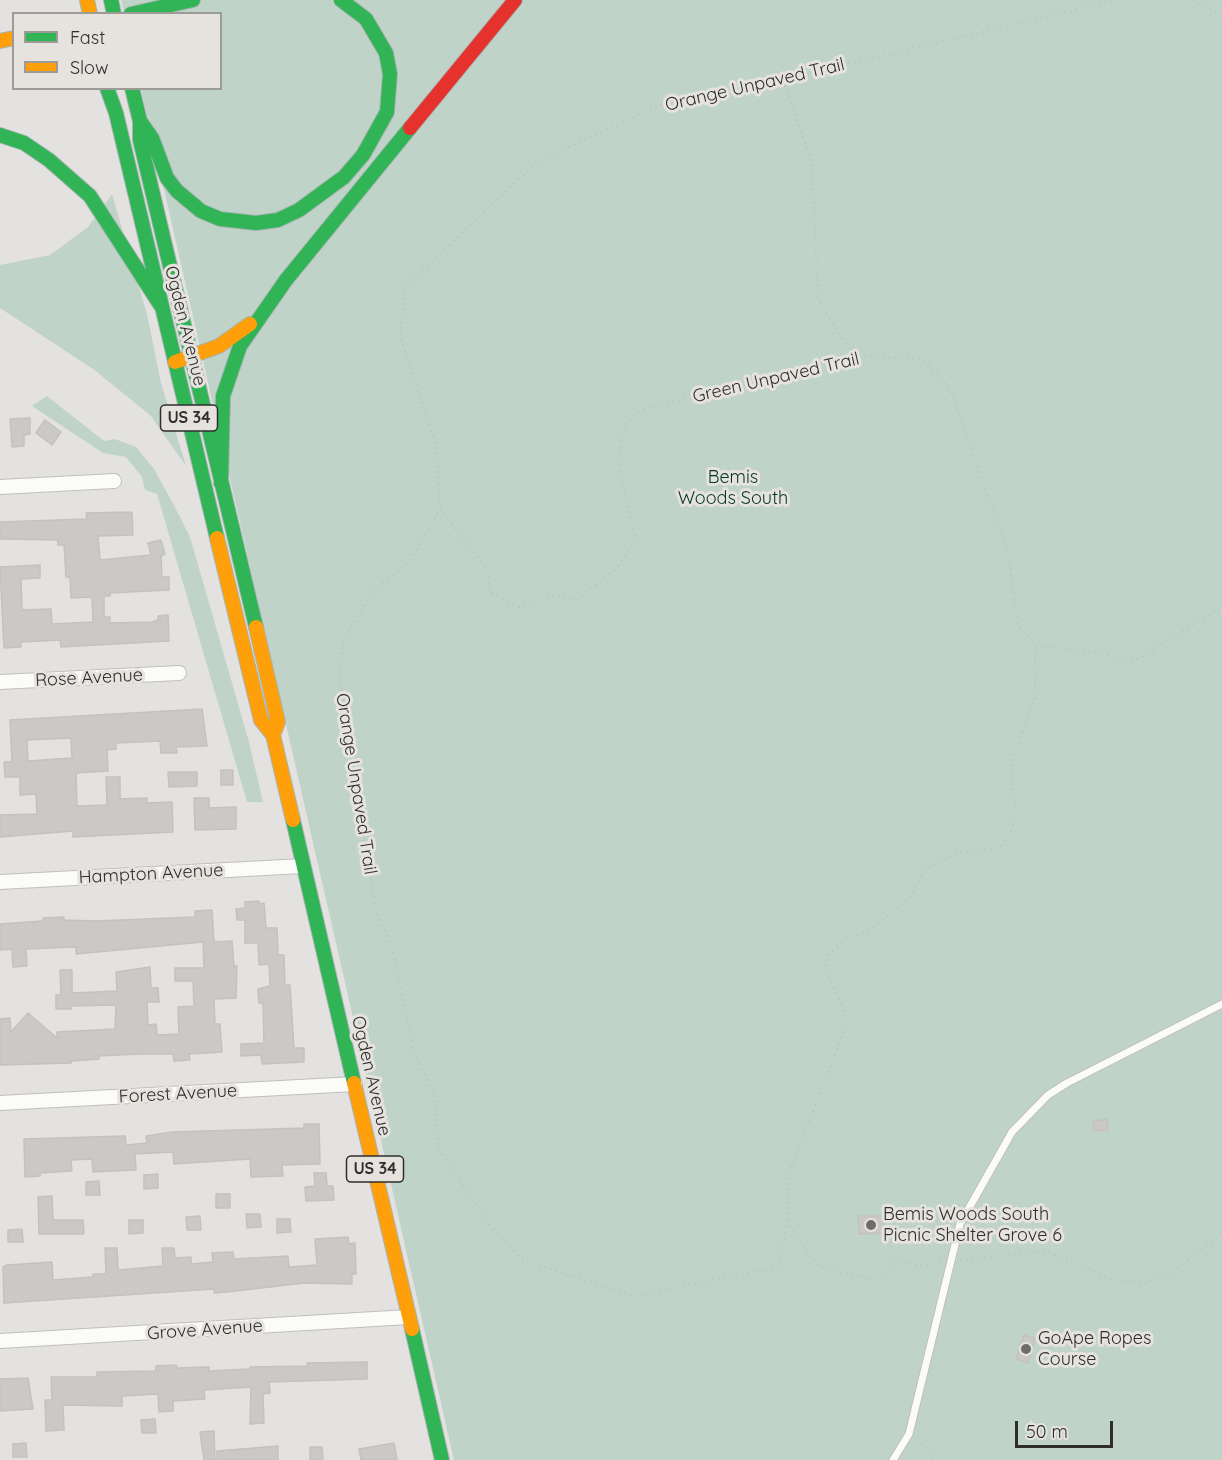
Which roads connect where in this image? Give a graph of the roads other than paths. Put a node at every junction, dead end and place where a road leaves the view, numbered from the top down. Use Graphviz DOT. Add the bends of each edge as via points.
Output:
graph roads {
  1 [pos="198,0"];
  2 [pos="341,0"];
  3 [pos="515,0"];
  4 [pos="187,2"];
  5 [pos="140,12"];
  6 [pos="133,91"];
  7 [pos="109,93"];
  8 [pos="140,121"];
  9 [pos="0,135"];
  10 [pos="161,306"];
  11 [pos="258,318"];
  12 [pos="191,358"];
  13 [pos="175,362"];
  14 [pos="114,481"];
  15 [pos="221,483"];
  16 [pos="0,487"];
  17 [pos="179,673"];
  18 [pos="0,682"];
  19 [pos="273,735"];
  20 [pos="303,866"];
  21 [pos="0,882"];
  22 [pos="1222,1004"];
  23 [pos="355,1084"];
  24 [pos="0,1103"];
  25 [pos="409,1317"];
  26 [pos="0,1341"];
  27 [pos="442,1460"];
  28 [pos="893,1460"];
  1 -- 4 [label="main road"];
  2 -- 8 [label="main road" via="366,19 386,53 390,74 387,112 363,155 344,177 298,210 278,220 256,223 220,219 201,211 167,178 152,138"];
  3 -- 11 [label="main road"];
  4 -- 5 [label="main road"];
  6 -- 8 [label="main road, Ogden Avenue / US 34"];
  7 -- 10 [label="main road, Ogden Avenue / US 34"];
  8 -- 12 [label="main road, Ogden Avenue / US 34" via="140,140"];
  9 -- 10 [label="main road" via="24,143 90,196"];
  10 -- 13 [label="main road, Ogden Avenue / US 34"];
  11 -- 12 [label="main road" via="221,345"];
  11 -- 15 [label="main road" via="240,346 223,396"];
  12 -- 13 [label="main road"];
  12 -- 15 [label="main road, Ogden Avenue / US 34"];
  13 -- 19 [label="main road, Ogden Avenue / US 34" via="261,720"];
  14 -- 16 [label="street"];
  15 -- 19 [label="main road, Ogden Avenue / US 34" via="278,722"];
  17 -- 18 [label="street, Rose Avenue"];
  19 -- 20 [label="main road, Ogden Avenue / US 34"];
  20 -- 21 [label="street, Hampton Avenue"];
  20 -- 23 [label="main road, Ogden Avenue / US 34"];
  22 -- 28 [label="lane" via="1067,1083 1031,1111 1012,1132 960,1224 909,1434"];
  23 -- 24 [label="street, Forest Avenue"];
  23 -- 25 [label="main road, Ogden Avenue / US 34"];
  25 -- 26 [label="street, Grove Avenue"];
  25 -- 27 [label="main road, Ogden Avenue / US 34"];
}
